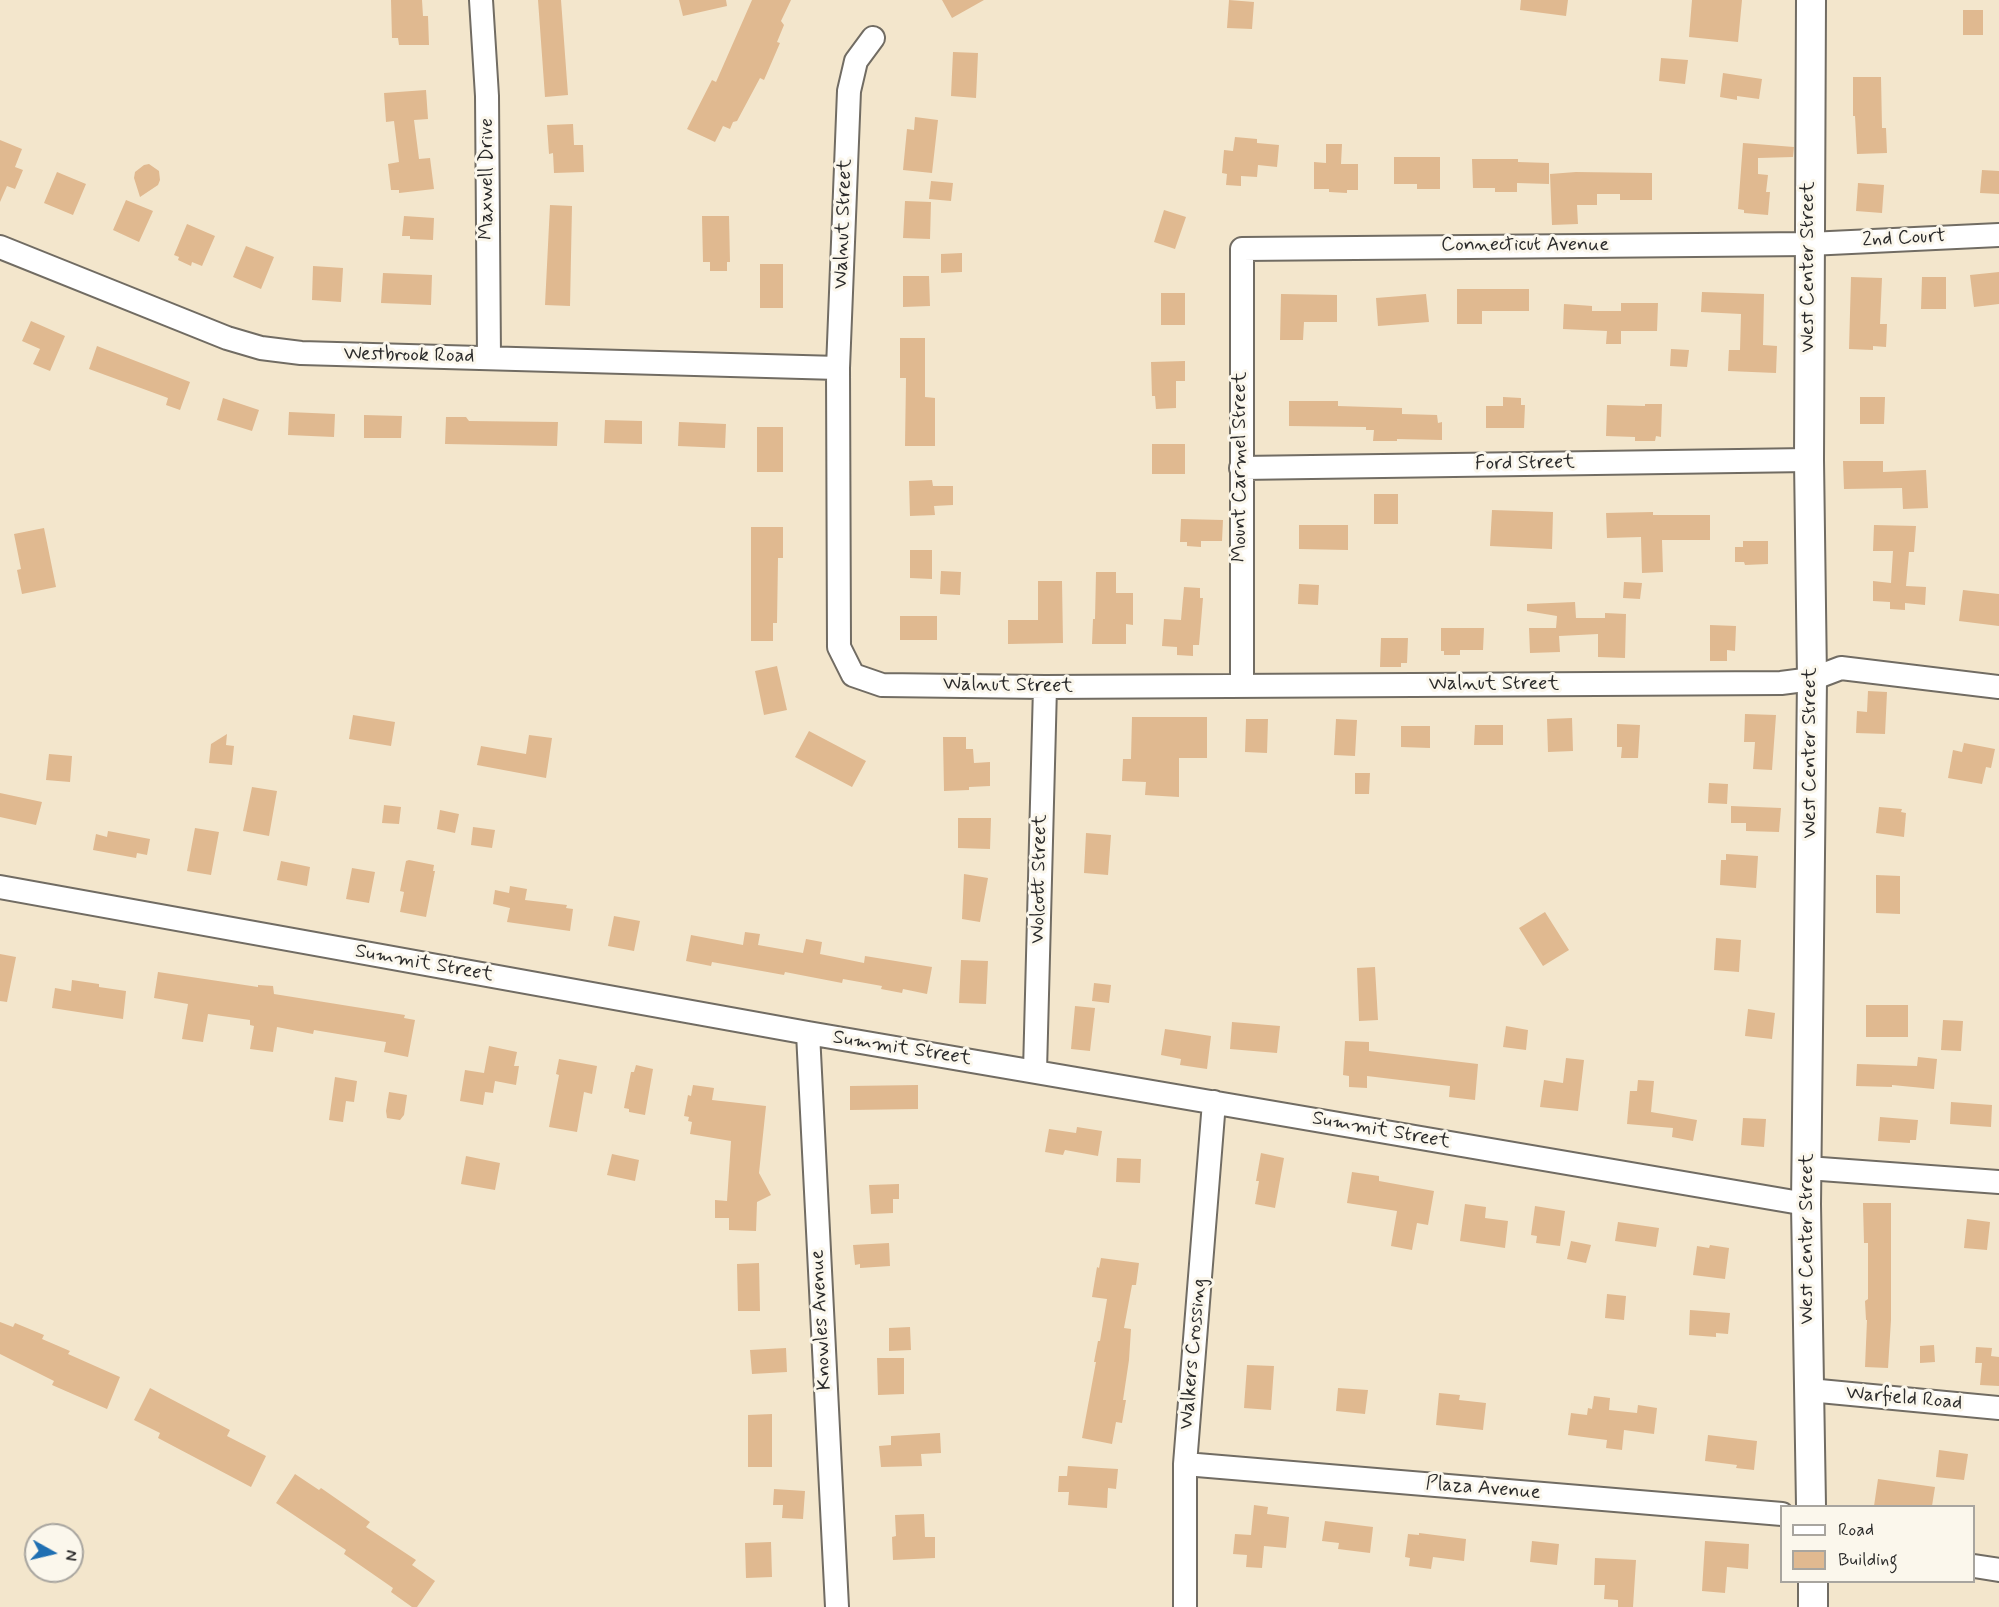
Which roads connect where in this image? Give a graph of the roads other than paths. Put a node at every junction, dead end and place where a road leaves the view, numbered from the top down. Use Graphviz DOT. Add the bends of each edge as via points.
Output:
graph roads {
  1 [pos="481,0"];
  2 [pos="1811,0"];
  3 [pos="873,38"];
  4 [pos="1999,235"];
  5 [pos="1809,244"];
  6 [pos="0,248"];
  7 [pos="1242,249"];
  8 [pos="489,358"];
  9 [pos="838,368"];
  10 [pos="1809,460"];
  11 [pos="1240,468"];
  12 [pos="1812,679"];
  13 [pos="1242,686"];
  14 [pos="1045,687"];
  15 [pos="1999,687"];
  16 [pos="0,887"];
  17 [pos="808,1033"];
  18 [pos="1035,1071"];
  19 [pos="1215,1102"];
  20 [pos="1807,1168"];
  21 [pos="1999,1182"];
  22 [pos="1806,1204"];
  23 [pos="1809,1390"];
  24 [pos="1999,1408"];
  25 [pos="1185,1464"];
  26 [pos="1811,1505"];
  27 [pos="1780,1514"];
  28 [pos="1975,1566"];
  29 [pos="1999,1570"];
  30 [pos="1813,1583"];
  31 [pos="837,1607"];
  32 [pos="1185,1607"];
  33 [pos="1813,1607"];
  1 -- 8 [label="street, Maxwell Drive" via="487,96"];
  2 -- 5 [label="street, West Center Street"];
  3 -- 9 [label="street, Walnut Street" via="856,61 849,91"];
  4 -- 5 [label="street, 2nd Court"];
  5 -- 7 [label="street, Connecticut Avenue"];
  5 -- 10 [label="street, West Center Street"];
  6 -- 8 [label="street, Westbrook Road" via="226,338 261,348 301,353"];
  7 -- 11 [label="street, Mount Carmel Street"];
  8 -- 9 [label="street, Westbrook Road"];
  9 -- 14 [label="street, Walnut Street" via="839,647 853,675 882,685"];
  10 -- 11 [label="street, Ford Street"];
  10 -- 12 [label="street, West Center Street"];
  11 -- 13 [label="street, Mount Carmel Street"];
  12 -- 13 [label="street, Walnut Street" via="1768,683"];
  12 -- 15 [label="street, Walnut Street" via="1841,668"];
  12 -- 20 [label="street, West Center Street"];
  13 -- 14 [label="street, Walnut Street"];
  14 -- 18 [label="street, Wolcott Street"];
  16 -- 17 [label="street, Summit Street"];
  17 -- 18 [label="street, Summit Street"];
  17 -- 31 [label="street, Knowles Avenue"];
  18 -- 19 [label="street, Summit Street"];
  19 -- 22 [label="street, Summit Street"];
  19 -- 25 [label="street, Walkers Crossing"];
  20 -- 21 [label="street"];
  20 -- 22 [label="street, West Center Street"];
  22 -- 23 [label="street, West Center Street"];
  23 -- 24 [label="street, Warfield Road"];
  23 -- 26 [label="street, West Center Street"];
  25 -- 27 [label="street, Plaza Avenue"];
  25 -- 32 [label="street, Walkers Crossing"];
  28 -- 29 [label="street"];
  30 -- 33 [label="street"];
}
